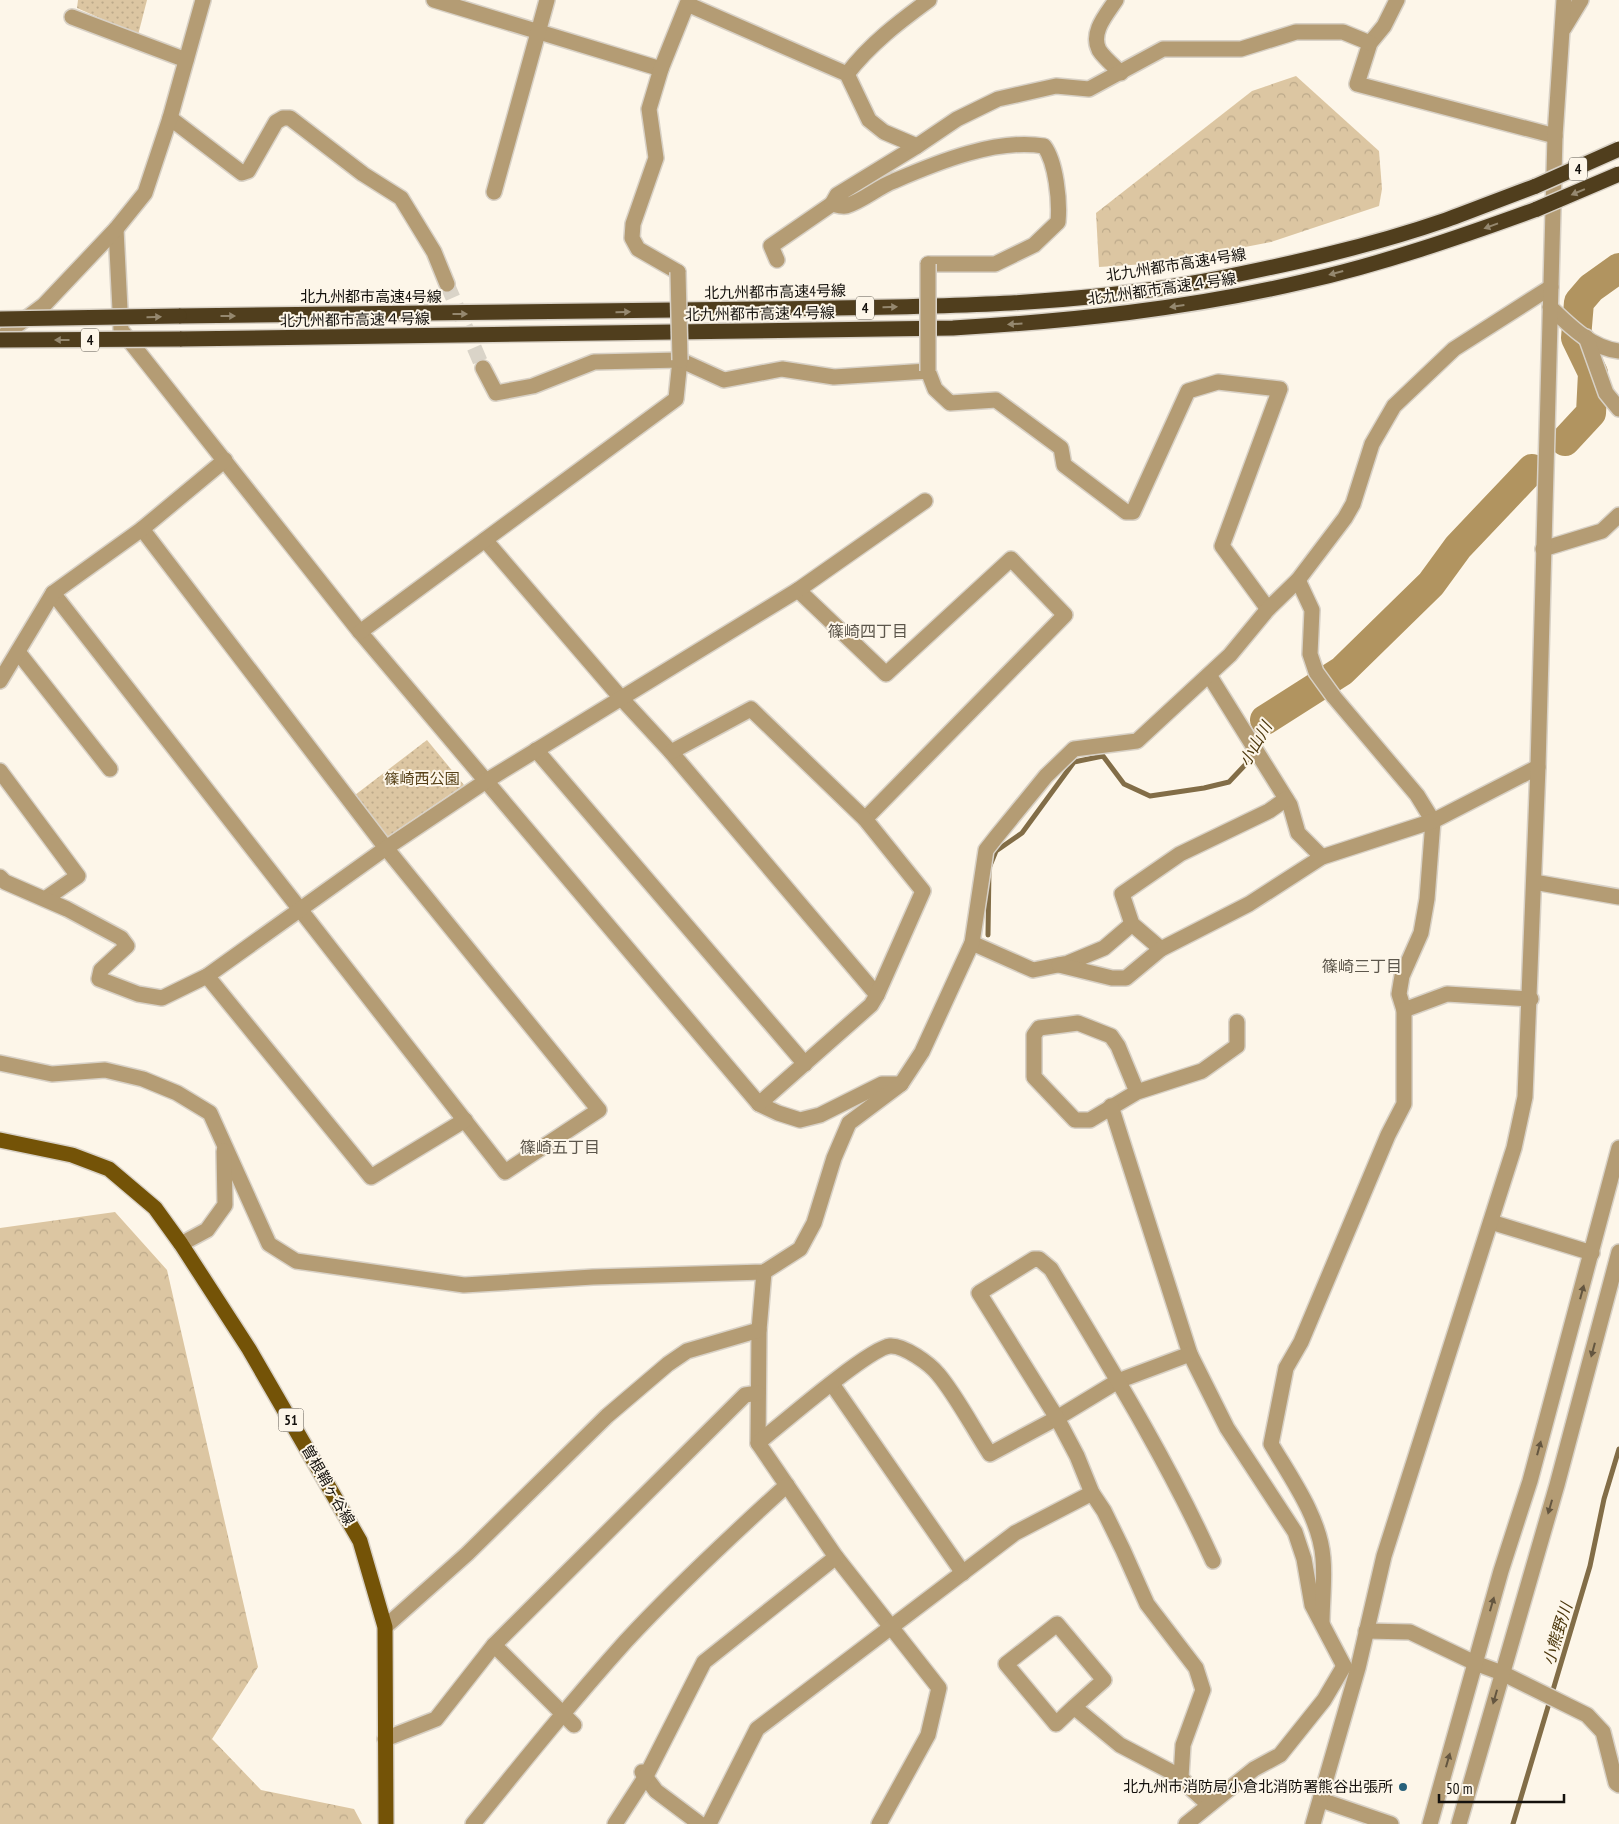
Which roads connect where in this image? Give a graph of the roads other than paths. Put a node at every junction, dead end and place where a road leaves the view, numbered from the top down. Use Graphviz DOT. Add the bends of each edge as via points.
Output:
graph roads {
  1 [pos="203,0"];
  2 [pos="434,0"];
  3 [pos="547,0"];
  4 [pos="929,0"];
  5 [pos="1116,0"];
  6 [pos="1398,0"];
  7 [pos="1564,0"];
  8 [pos="1581,0"];
  9 [pos="72,17"];
  10 [pos="1563,29"];
  11 [pos="538,31"];
  12 [pos="1370,43"];
  13 [pos="186,60"];
  14 [pos="661,69"];
  15 [pos="1121,73"];
  16 [pos="847,74"];
  17 [pos="170,118"];
  18 [pos="1555,136"];
  19 [pos="917,146"];
  20 [pos="1619,150"];
  21 [pos="1619,174"];
  22 [pos="494,192"];
  23 [pos="832,204"];
  24 [pos="116,229"];
  25 [pos="777,260"];
  26 [pos="447,284"];
  27 [pos="1551,287"];
  28 [pos="1550,307"];
  29 [pos="0,318"];
  30 [pos="1586,337"];
  31 [pos="0,339"];
  32 [pos="1619,351"];
  33 [pos="680,360"];
  34 [pos="483,368"];
  35 [pos="928,371"];
  36 [pos="1619,409"];
  37 [pos="225,460"];
  38 [pos="924,501"];
  39 [pos="1619,515"];
  40 [pos="142,529"];
  41 [pos="485,540"];
  42 [pos="1543,549"];
  43 [pos="1298,580"];
  44 [pos="798,590"];
  45 [pos="53,594"];
  46 [pos="1268,608"];
  47 [pos="360,632"];
  48 [pos="18,652"];
  49 [pos="1209,675"];
  50 [pos="0,682"];
  51 [pos="622,698"];
  52 [pos="536,750"];
  53 [pos="671,752"];
  54 [pos="1538,766"];
  55 [pos="110,769"];
  56 [pos="0,771"];
  57 [pos="486,781"];
  58 [pos="1286,798"];
  59 [pos="865,820"];
  60 [pos="1433,821"];
  61 [pos="386,848"];
  62 [pos="1322,857"];
  63 [pos="0,877"];
  64 [pos="1534,882"];
  65 [pos="1619,897"];
  66 [pos="44,899"];
  67 [pos="300,909"];
  68 [pos="1132,924"];
  69 [pos="972,943"];
  70 [pos="1161,949"];
  71 [pos="1059,965"];
  72 [pos="207,976"];
  73 [pos="877,995"];
  74 [pos="1531,999"];
  75 [pos="1404,1010"];
  76 [pos="1237,1022"];
  77 [pos="0,1064"];
  78 [pos="805,1064"];
  79 [pos="901,1084"];
  80 [pos="1136,1092"];
  81 [pos="759,1104"];
  82 [pos="1111,1106"];
  83 [pos="465,1120"];
  84 [pos="0,1140"];
  85 [pos="224,1144"];
  86 [pos="1619,1148"];
  87 [pos="1491,1222"];
  88 [pos="181,1244"];
  89 [pos="1619,1252"];
  90 [pos="1592,1253"];
  91 [pos="764,1272"];
  92 [pos="759,1330"];
  93 [pos="1190,1354"];
  94 [pos="1118,1381"];
  95 [pos="832,1384"];
  96 [pos="758,1393"];
  97 [pos="1058,1418"];
  98 [pos="758,1443"];
  99 [pos="787,1485"];
  100 [pos="1092,1493"];
  101 [pos="836,1557"];
  102 [pos="1212,1561"];
  103 [pos="963,1573"];
  104 [pos="1322,1623"];
  105 [pos="385,1628"];
  106 [pos="891,1628"];
  107 [pos="1366,1631"];
  108 [pos="494,1645"];
  109 [pos="1475,1663"];
  110 [pos="1351,1667"];
  111 [pos="1502,1673"];
  112 [pos="1074,1707"];
  113 [pos="562,1713"];
  114 [pos="574,1725"];
  115 [pos="385,1739"];
  116 [pos="644,1774"];
  117 [pos="1181,1776"];
  118 [pos="1619,1785"];
  119 [pos="1321,1800"];
  120 [pos="1208,1804"];
  121 [pos="386,1824"];
  122 [pos="473,1824"];
  123 [pos="615,1824"];
  124 [pos="700,1824"];
  125 [pos="709,1824"];
  126 [pos="879,1824"];
  127 [pos="1186,1824"];
  128 [pos="1312,1824"];
  129 [pos="1391,1824"];
  130 [pos="1430,1824"];
  131 [pos="1459,1824"];
  1 -- 13 [label="street"];
  2 -- 11 [label="street"];
  3 -- 11 [label="street"];
  4 -- 16 [label="street" via="891,28"];
  5 -- 15 [label="street" via="1097,30 1097,36 1099,50"];
  6 -- 12 [label="street"];
  7 -- 10 [label="street"];
  8 -- 10 [label="street"];
  9 -- 13 [label="street"];
  10 -- 18 [label="street"];
  11 -- 14 [label="street"];
  11 -- 22 [label="street"];
  12 -- 15 [label="street" via="1343,32 1296,32 1241,49 1163,49"];
  12 -- 18 [label="street" via="1357,84"];
  13 -- 17 [label="street"];
  14 -- 16 [label="street" via="688,4"];
  14 -- 33 [label="street, bridge" via="649,109 656,158 633,224 632,238 638,249 678,272"];
  15 -- 19 [label="street" via="1089,89 1056,86 998,99 957,119"];
  16 -- 19 [label="street" via="869,120 884,132"];
  17 -- 24 [label="street" via="145,193"];
  17 -- 26 [label="street" via="242,173 248,171 276,122 290,118 362,174 401,198 434,252"];
  18 -- 27 [label="street"];
  19 -- 23 [label="street" via="837,194"];
  29 -- 20 [label="highway, 北九州都市高速4号線 / 4, one-way, bridge" via="580,312 1048,302 1204,281 1374,242 1536,186"];
  21 -- 31 [label="highway, 北九州都市高速４号線 / 4, one-way, bridge" via="1537,209 1454,239 1303,282 1208,302 1050,322 953,328"];
  23 -- 25 [label="street" via="771,246"];
  23 -- 35 [label="street, bridge" via="845,206 938,162 1007,145 1027,143 1044,146 1051,155 1058,222 1034,246 995,264 928,264"];
  24 -- 31 [label="street" via="44,305"];
  24 -- 37 [label="street" via="120,330"];
  27 -- 28 [label="street"];
  27 -- 43 [label="street" via="1454,349 1394,406 1372,444 1353,504"];
  28 -- 30 [label="street" via="1577,333"];
  28 -- 42 [label="street"];
  30 -- 32 [label="street"];
  30 -- 36 [label="street" via="1606,393"];
  33 -- 34 [label="street" via="594,362 533,386 496,393"];
  33 -- 35 [label="street" via="724,380 782,370 834,377"];
  33 -- 41 [label="street" via="676,399"];
  35 -- 46 [label="street" via="935,389 950,403 996,400 1062,448 1064,465 1126,512 1133,512 1188,391 1218,382 1280,389 1222,546"];
  37 -- 40 [label="street"];
  37 -- 47 [label="street"];
  38 -- 44 [label="street"];
  39 -- 42 [label="street" via="1602,531"];
  40 -- 45 [label="street"];
  40 -- 61 [label="street"];
  41 -- 47 [label="street"];
  41 -- 51 [label="street"];
  42 -- 54 [label="street"];
  43 -- 46 [label="street"];
  43 -- 60 [label="street" via="1312,610 1310,654 1316,672 1417,795"];
  44 -- 51 [label="street"];
  44 -- 59 [label="street" via="886,674 1011,559 1065,615"];
  45 -- 48 [label="street"];
  45 -- 67 [label="street"];
  46 -- 49 [label="street" via="1230,655"];
  47 -- 57 [label="street"];
  48 -- 50 [label="street"];
  48 -- 55 [label="street"];
  49 -- 58 [label="street"];
  49 -- 69 [label="street" via="1138,741 1074,749 1046,776 986,850"];
  51 -- 52 [label="street"];
  51 -- 53 [label="street"];
  52 -- 57 [label="street"];
  52 -- 78 [label="street"];
  53 -- 59 [label="street" via="751,708"];
  53 -- 73 [label="street"];
  54 -- 60 [label="street"];
  54 -- 64 [label="street"];
  56 -- 66 [label="street" via="78,876"];
  57 -- 61 [label="street"];
  57 -- 81 [label="street"];
  58 -- 62 [label="street" via="1298,833"];
  58 -- 68 [label="street" via="1270,811 1180,854 1122,894"];
  59 -- 73 [label="street" via="923,891"];
  60 -- 62 [label="street"];
  60 -- 75 [label="street" via="1422,933 1402,976 1399,994"];
  61 -- 67 [label="street"];
  61 -- 83 [label="street" via="599,1110 506,1172"];
  62 -- 70 [label="street" via="1248,904"];
  63 -- 66 [label="street" via="4,882"];
  64 -- 65 [label="street"];
  64 -- 74 [label="street"];
  66 -- 72 [label="street" via="121,938 127,946 101,970 99,978 138,994 162,998"];
  67 -- 72 [label="street"];
  67 -- 83 [label="street"];
  68 -- 70 [label="street"];
  68 -- 71 [label="street" via="1104,948"];
  69 -- 71 [label="street" via="1033,970"];
  69 -- 79 [label="street" via="922,1052"];
  70 -- 71 [label="street" via="1126,978 1112,978"];
  72 -- 83 [label="street" via="371,1178"];
  73 -- 78 [label="street" via="871,1005"];
  74 -- 75 [label="street" via="1447,994"];
  74 -- 87 [label="street" via="1525,1097 1514,1148"];
  75 -- 104 [label="street" via="1404,1104 1301,1342 1286,1368 1271,1444 1302,1495 1317,1534 1323,1556"];
  76 -- 80 [label="street" via="1237,1046 1202,1071"];
  77 -- 85 [label="street" via="52,1074 105,1070 143,1079 177,1093 210,1113"];
  78 -- 81 [label="street"];
  79 -- 81 [label="street" via="882,1084 820,1115 800,1120"];
  79 -- 91 [label="street" via="850,1123 834,1158 814,1224 800,1249"];
  80 -- 82 [label="street"];
  80 -- 82 [label="street" via="1111,1036 1078,1023 1039,1028 1034,1035 1034,1077 1075,1120 1090,1120"];
  82 -- 93 [label="street"];
  84 -- 88 [label="main road, 曽根鞘ヶ谷線 / 51" via="72,1155 109,1168 155,1208"];
  85 -- 88 [label="street" via="225,1205 207,1230"];
  85 -- 91 [label="street" via="269,1244 296,1261 464,1285"];
  86 -- 90 [label="street"];
  87 -- 90 [label="street"];
  87 -- 107 [label="street" via="1384,1556"];
  88 -- 105 [label="main road, 曽根鞘ヶ谷線 / 51" via="249,1349 360,1541"];
  89 -- 111 [label="street, one-way"];
  109 -- 90 [label="street, one-way" via="1530,1481"];
  91 -- 92 [label="street"];
  92 -- 96 [label="street"];
  92 -- 105 [label="street" via="686,1351 668,1364 607,1416 467,1554"];
  93 -- 94 [label="street"];
  93 -- 104 [label="street" via="1227,1428 1295,1532 1304,1559 1312,1605"];
  94 -- 97 [label="street"];
  94 -- 97 [label="street" via="1050,1269 1039,1259 986,1288 979,1293"];
  94 -- 102 [label="street" via="1198,1527"];
  95 -- 97 [label="street" via="876,1352 890,1346 909,1352 938,1374 990,1454"];
  95 -- 98 [label="street"];
  95 -- 103 [label="street"];
  96 -- 98 [label="street"];
  96 -- 108 [label="street" via="745,1395"];
  97 -- 100 [label="street" via="1078,1456"];
  98 -- 99 [label="street"];
  99 -- 101 [label="street"];
  99 -- 113 [label="street" via="723,1543 641,1626"];
  100 -- 103 [label="street" via="1015,1533"];
  100 -- 117 [label="street" via="1104,1511 1147,1604 1196,1668 1200,1678 1202,1690 1183,1745"];
  101 -- 106 [label="street"];
  101 -- 116 [label="street" via="704,1662"];
  103 -- 106 [label="street"];
  104 -- 110 [label="street"];
  105 -- 115 [label="main road, 曽根鞘ヶ谷線 / 51"];
  106 -- 125 [label="street" via="757,1729"];
  106 -- 126 [label="street" via="939,1688 928,1735"];
  107 -- 109 [label="street" via="1410,1632"];
  107 -- 110 [label="street"];
  108 -- 113 [label="street"];
  108 -- 115 [label="street" via="436,1719"];
  109 -- 111 [label="street"];
  130 -- 109 [label="street, one-way"];
  110 -- 119 [label="street"];
  110 -- 120 [label="street" via="1280,1755 1254,1769"];
  111 -- 118 [label="street" via="1587,1715 1602,1732"];
  111 -- 131 [label="street, one-way"];
  112 -- 112 [label="street" via="1104,1680 1057,1624 1006,1664 1056,1724"];
  112 -- 117 [label="street" via="1120,1745"];
  113 -- 114 [label="street"];
  113 -- 122 [label="street"];
  115 -- 121 [label="main road, 曽根鞘ヶ谷線 / 51"];
  116 -- 123 [label="street"];
  116 -- 124 [label="street" via="656,1791"];
  117 -- 120 [label="street"];
  119 -- 128 [label="street"];
  119 -- 129 [label="street"];
  120 -- 127 [label="street"];
}
